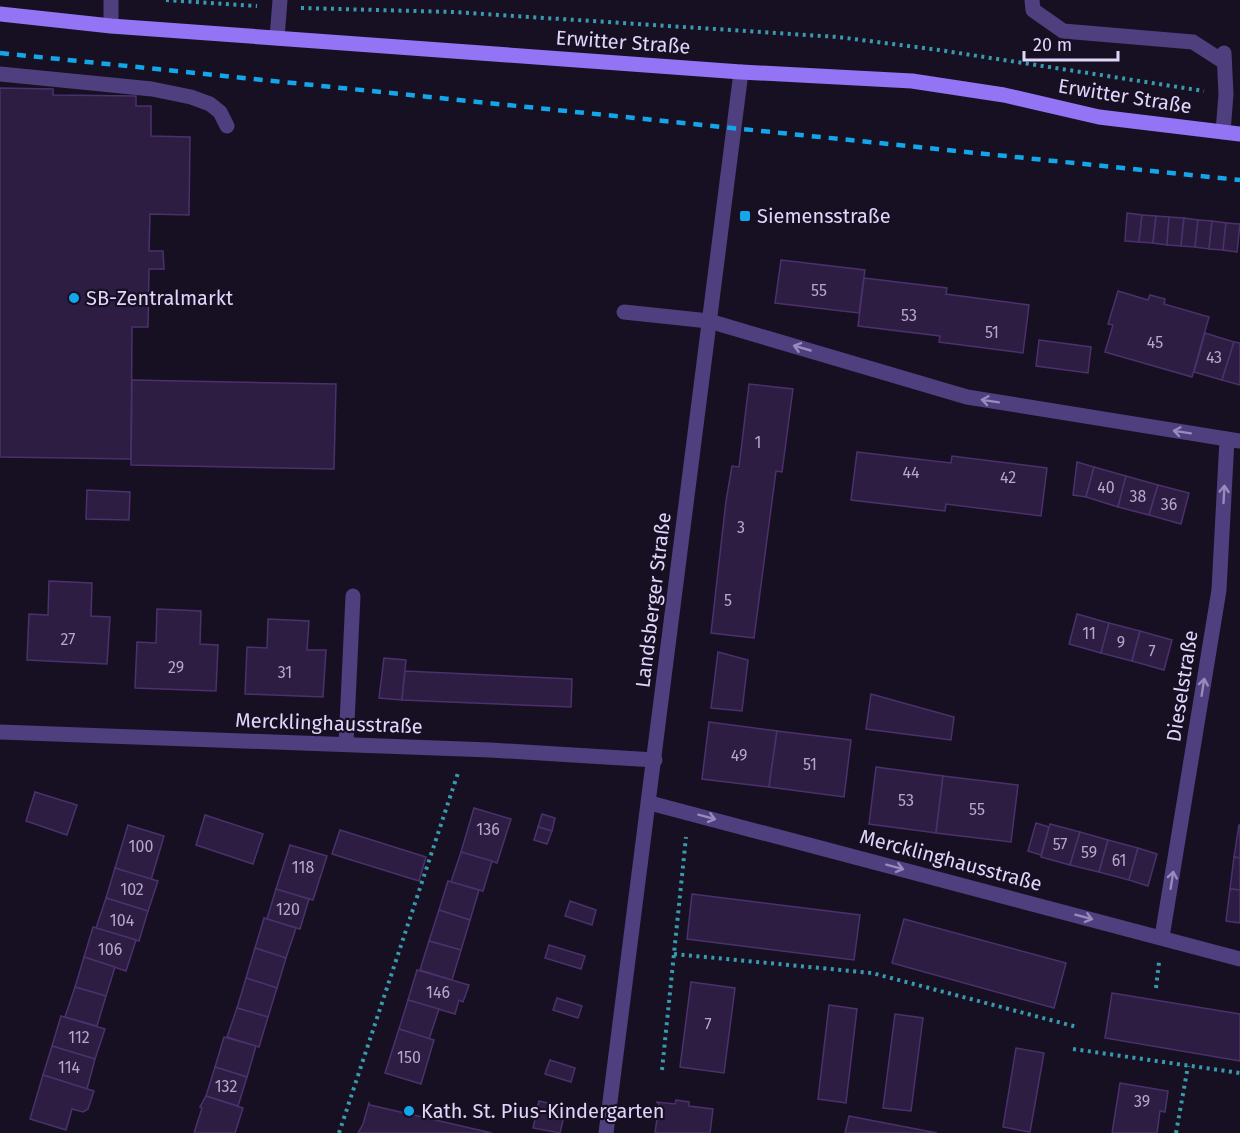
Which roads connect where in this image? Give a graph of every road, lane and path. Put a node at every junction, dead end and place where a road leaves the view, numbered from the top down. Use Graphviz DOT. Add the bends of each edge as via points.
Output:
graph roads {
  1 [pos="111,0"];
  2 [pos="166,0"];
  3 [pos="1032,0"];
  4 [pos="280,4"];
  5 [pos="0,14"];
  6 [pos="111,26"];
  7 [pos="277,38"];
  8 [pos="741,72"];
  9 [pos="0,74"];
  10 [pos="1226,94"];
  11 [pos="227,126"];
  12 [pos="1223,132"];
  13 [pos="1240,134"];
  14 [pos="624,312"];
  15 [pos="709,321"];
  16 [pos="1234,440"];
  17 [pos="353,596"];
  18 [pos="0,732"];
  19 [pos="346,744"];
  20 [pos="465,749"];
  21 [pos="655,760"];
  22 [pos="650,802"];
  23 [pos="688,812"];
  24 [pos="1162,938"];
  25 [pos="674,954"];
  26 [pos="1240,959"];
  27 [pos="1077,1027"];
  28 [pos="1073,1049"];
  29 [pos="1188,1066"];
  30 [pos="662,1070"];
  31 [pos="1240,1073"];
  32 [pos="339,1133"];
  33 [pos="606,1133"];
  34 [pos="1176,1133"];
  1 -- 6 [label="street"];
  2 -- 4 [label="path"];
  3 -- 10 [label="street" via="1033,10 1063,31 1193,42 1224,56"];
  4 -- 7 [label="street"];
  4 -- 10 [label="path" via="838,37"];
  5 -- 6 [label="main road, Erwitter Straße"];
  6 -- 7 [label="main road, Erwitter Straße"];
  7 -- 8 [label="main road, Erwitter Straße"];
  8 -- 12 [label="main road, Erwitter Straße" via="912,81 1004,95 1099,117"];
  8 -- 15 [label="street, Landsberger Straße"];
  9 -- 11 [label="street" via="152,89 191,97 210,104"];
  10 -- 12 [label="street"];
  12 -- 13 [label="main road, Erwitter Straße"];
  14 -- 15 [label="street"];
  16 -- 15 [label="street, one-way" via="967,397"];
  15 -- 21 [label="street, Landsberger Straße"];
  24 -- 16 [label="street, Dieselstraße, one-way" via="1219,590"];
  17 -- 19 [label="street"];
  18 -- 19 [label="street, Mercklinghausstraße"];
  19 -- 20 [label="street, Mercklinghausstraße"];
  20 -- 21 [label="street, Mercklinghausstraße"];
  20 -- 32 [label="path"];
  21 -- 22 [label="street, Landsberger Straße"];
  22 -- 23 [label="street, Mercklinghausstraße"];
  22 -- 33 [label="street, Landsberger Straße"];
  23 -- 24 [label="street, Mercklinghausstraße, one-way"];
  23 -- 25 [label="path"];
  24 -- 26 [label="street, Mercklinghausstraße"];
  25 -- 27 [label="path" via="872,973"];
  25 -- 30 [label="path"];
  28 -- 29 [label="path"];
  29 -- 31 [label="path"];
  29 -- 34 [label="path"];
}
